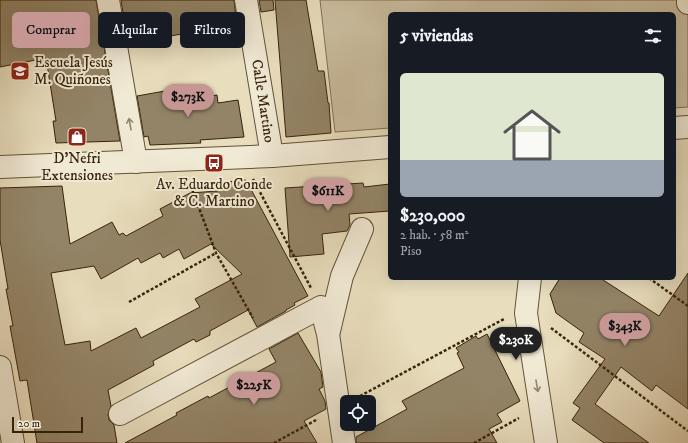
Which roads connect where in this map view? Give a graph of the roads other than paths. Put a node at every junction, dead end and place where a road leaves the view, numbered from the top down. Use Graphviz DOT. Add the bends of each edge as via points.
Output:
graph roads {
  1 [pos="108,0"];
  2 [pos="246,0"];
  3 [pos="688,0"];
  4 [pos="688,3"];
  5 [pos="688,127"];
  6 [pos="676,128"];
  7 [pos="388,148"];
  8 [pos="272,156"];
  9 [pos="136,162"];
  10 [pos="0,167"];
  11 [pos="362,228"];
  12 [pos="530,280"];
  13 [pos="328,334"];
  14 [pos="0,367"];
  15 [pos="120,414"];
  16 [pos="13,443"];
  17 [pos="344,443"];
  18 [pos="546,443"];
  9 -- 1 [label="street, one-way"];
  2 -- 8 [label="street, Calle Martino"];
  3 -- 4 [label="street"];
  5 -- 6 [label="street"];
  7 -- 8 [label="street"];
  8 -- 9 [label="street"];
  9 -- 10 [label="street"];
  11 -- 13 [label="street" via="342,276"];
  12 -- 18 [label="street, one-way" via="526,313"];
  13 -- 15 [label="street" via="321,307"];
  13 -- 17 [label="street" via="347,403"];
  14 -- 16 [label="street"];
}
